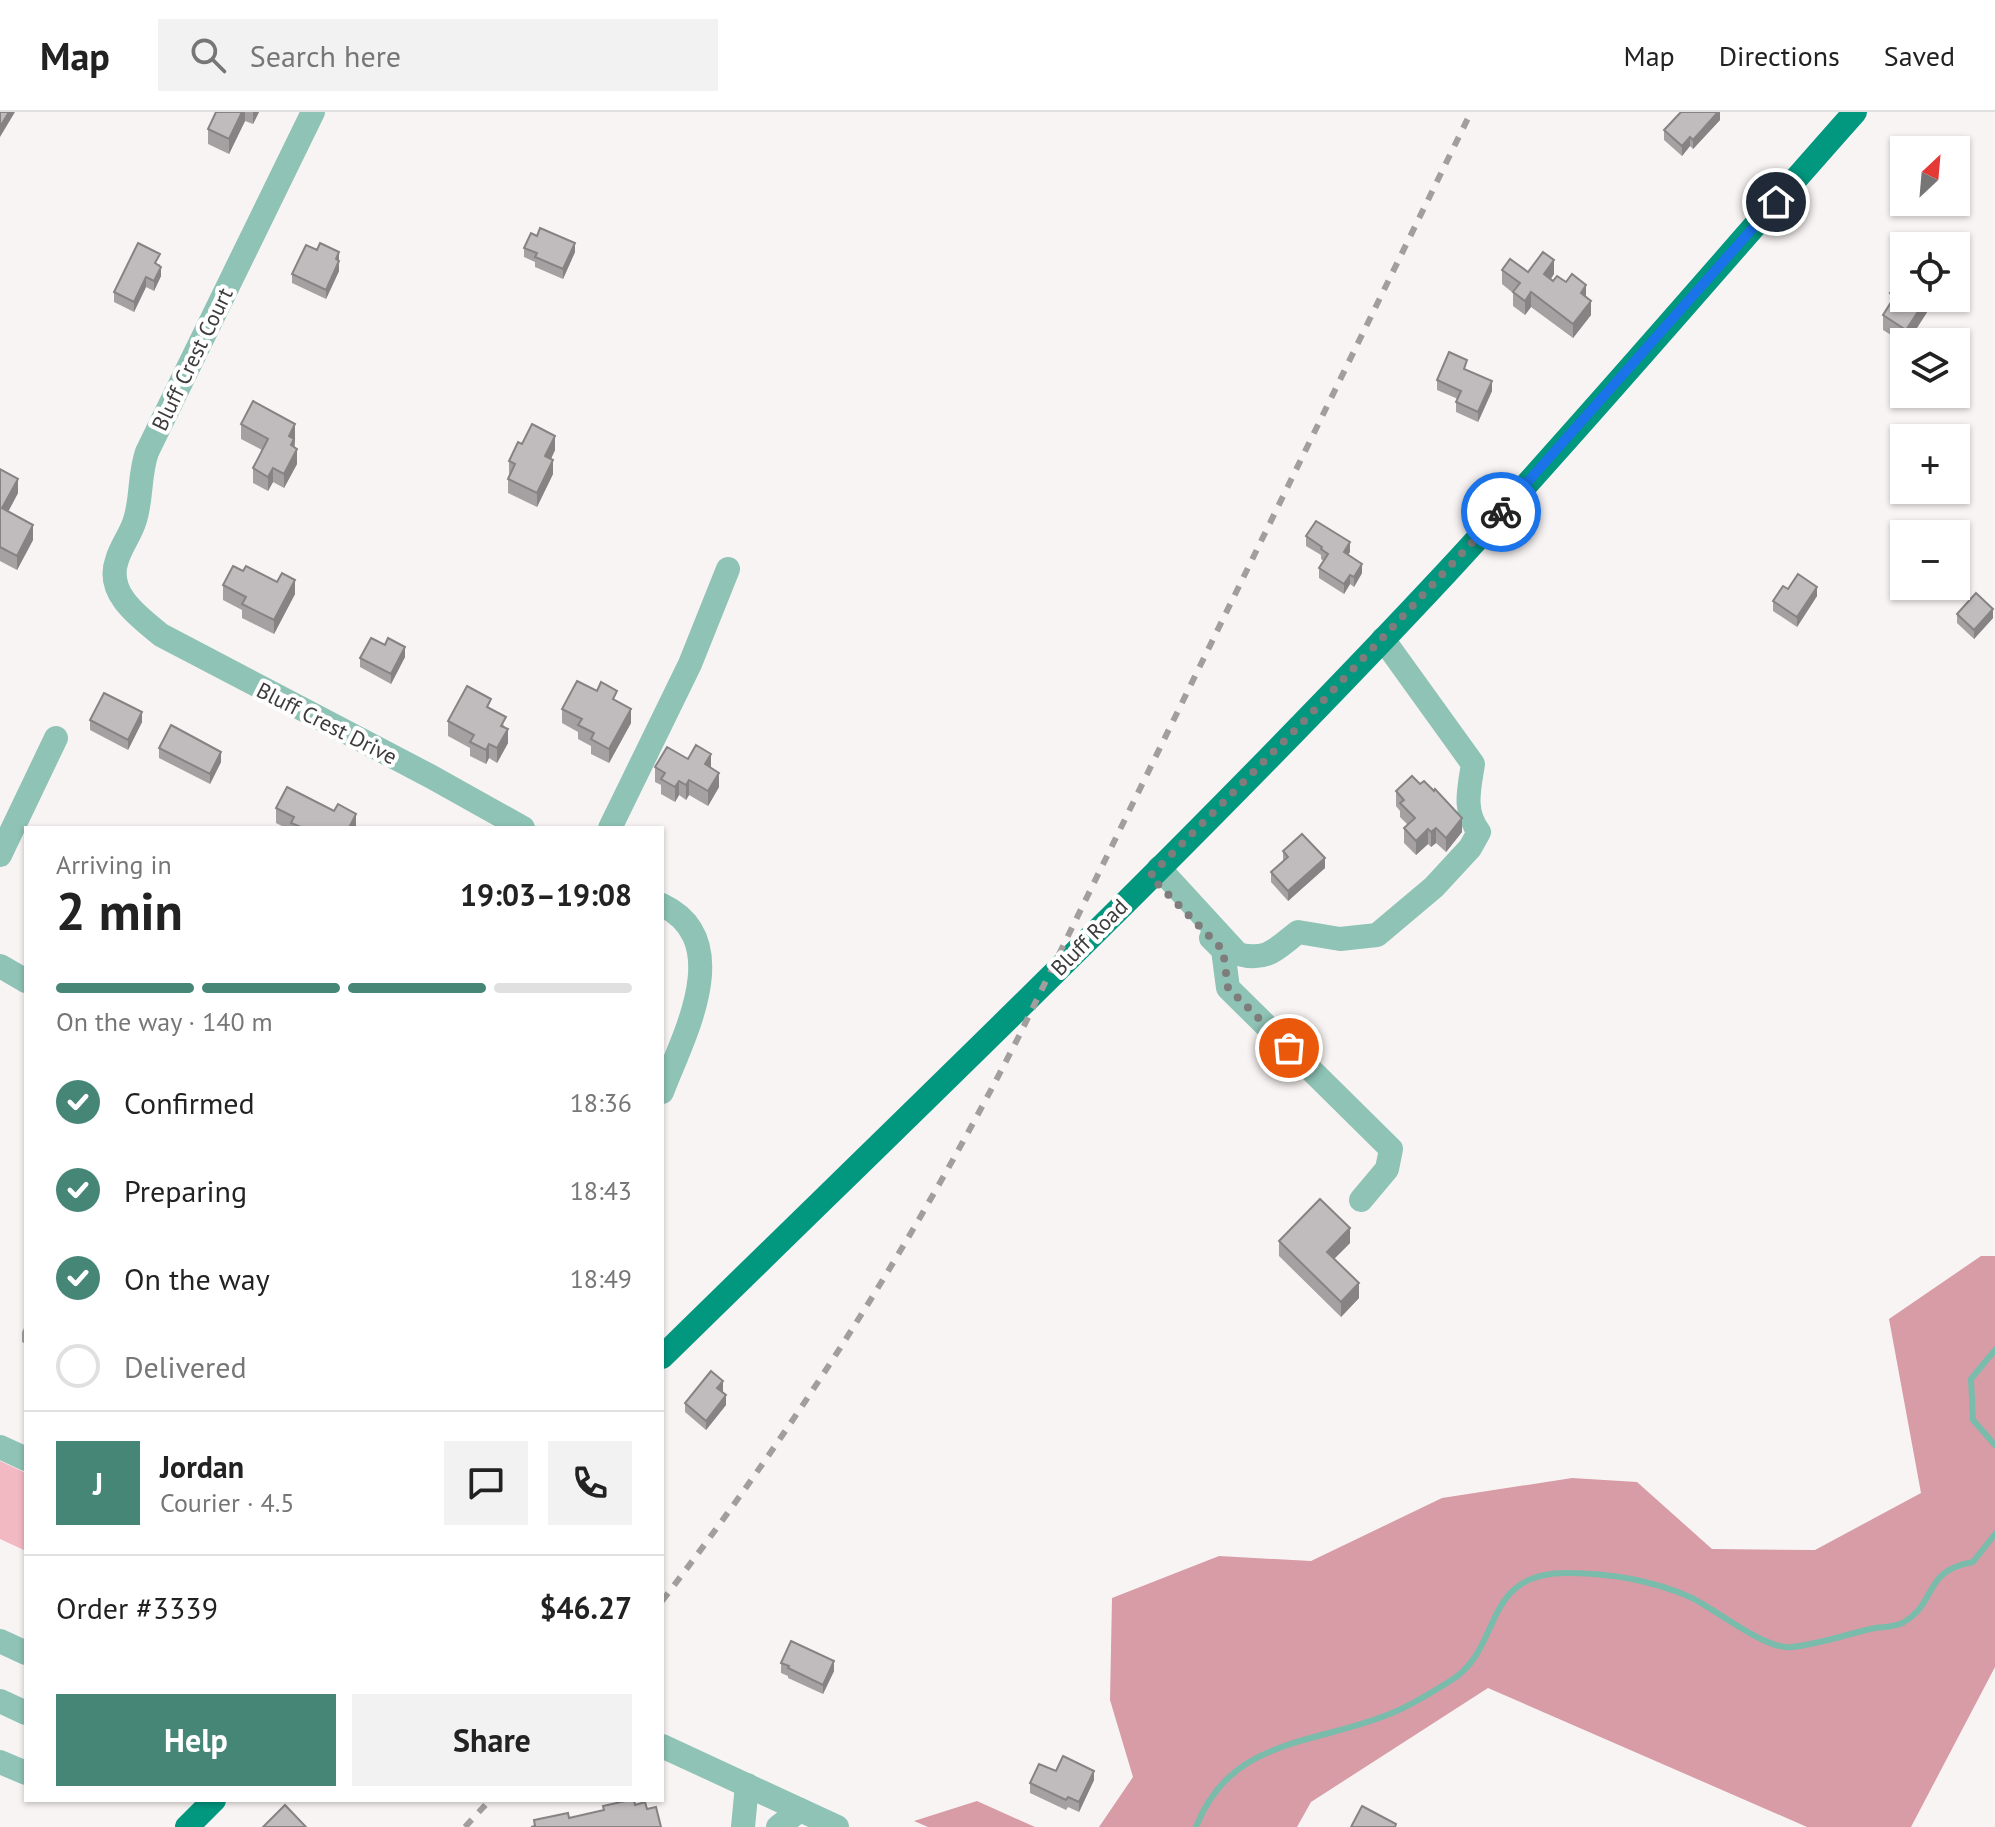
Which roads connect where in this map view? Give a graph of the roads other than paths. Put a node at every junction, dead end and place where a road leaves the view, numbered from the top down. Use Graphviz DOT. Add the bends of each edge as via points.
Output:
graph roads {
  1 [pos="313,112"];
  2 [pos="1855,112"];
  3 [pos="728,569"];
  4 [pos="134,613"];
  5 [pos="1383,639"];
  6 [pos="56,738"];
  7 [pos="519,826"];
  8 [pos="611,826"];
  9 [pos="0,855"];
  10 [pos="1154,872"];
  11 [pos="664,907"];
  12 [pos="0,966"];
  13 [pos="24,980"];
  14 [pos="664,1087"];
  15 [pos="1361,1200"];
  16 [pos="664,1355"];
  17 [pos="0,1447"];
  18 [pos="24,1458"];
  19 [pos="0,1641"];
  20 [pos="24,1652"];
  21 [pos="0,1701"];
  22 [pos="24,1712"];
  23 [pos="664,1747"];
  24 [pos="0,1762"];
  25 [pos="24,1772"];
  26 [pos="747,1785"];
  27 [pos="212,1802"];
  28 [pos="800,1810"];
  29 [pos="187,1827"];
  30 [pos="743,1827"];
  31 [pos="778,1827"];
  32 [pos="837,1827"];
  1 -- 4 [label="street, Bluff Crest Court" via="147,452 135,521 114,570 118,590"];
  2 -- 5 [label="main road, Bluff Road"];
  3 -- 8 [label="street" via="690,664"];
  4 -- 7 [label="street, Bluff Crest Drive" via="161,635"];
  5 -- 10 [label="main road, Bluff Road"];
  5 -- 10 [label="street" via="1473,764 1470,820 1479,832 1434,887 1377,935 1340,939 1298,932 1255,959 1238,954"];
  6 -- 9 [label="street"];
  10 -- 15 [label="street" via="1223,950 1228,988 1391,1149 1387,1169"];
  10 -- 16 [label="main road, Bluff Road"];
  11 -- 14 [label="street" via="688,928 701,973 697,1000"];
  12 -- 13 [label="street"];
  17 -- 18 [label="street"];
  19 -- 20 [label="street"];
  21 -- 22 [label="street"];
  23 -- 26 [label="street"];
  24 -- 25 [label="street"];
  26 -- 28 [label="street"];
  26 -- 30 [label="street"];
  27 -- 29 [label="main road"];
  28 -- 31 [label="street"];
  28 -- 32 [label="street"];
}
